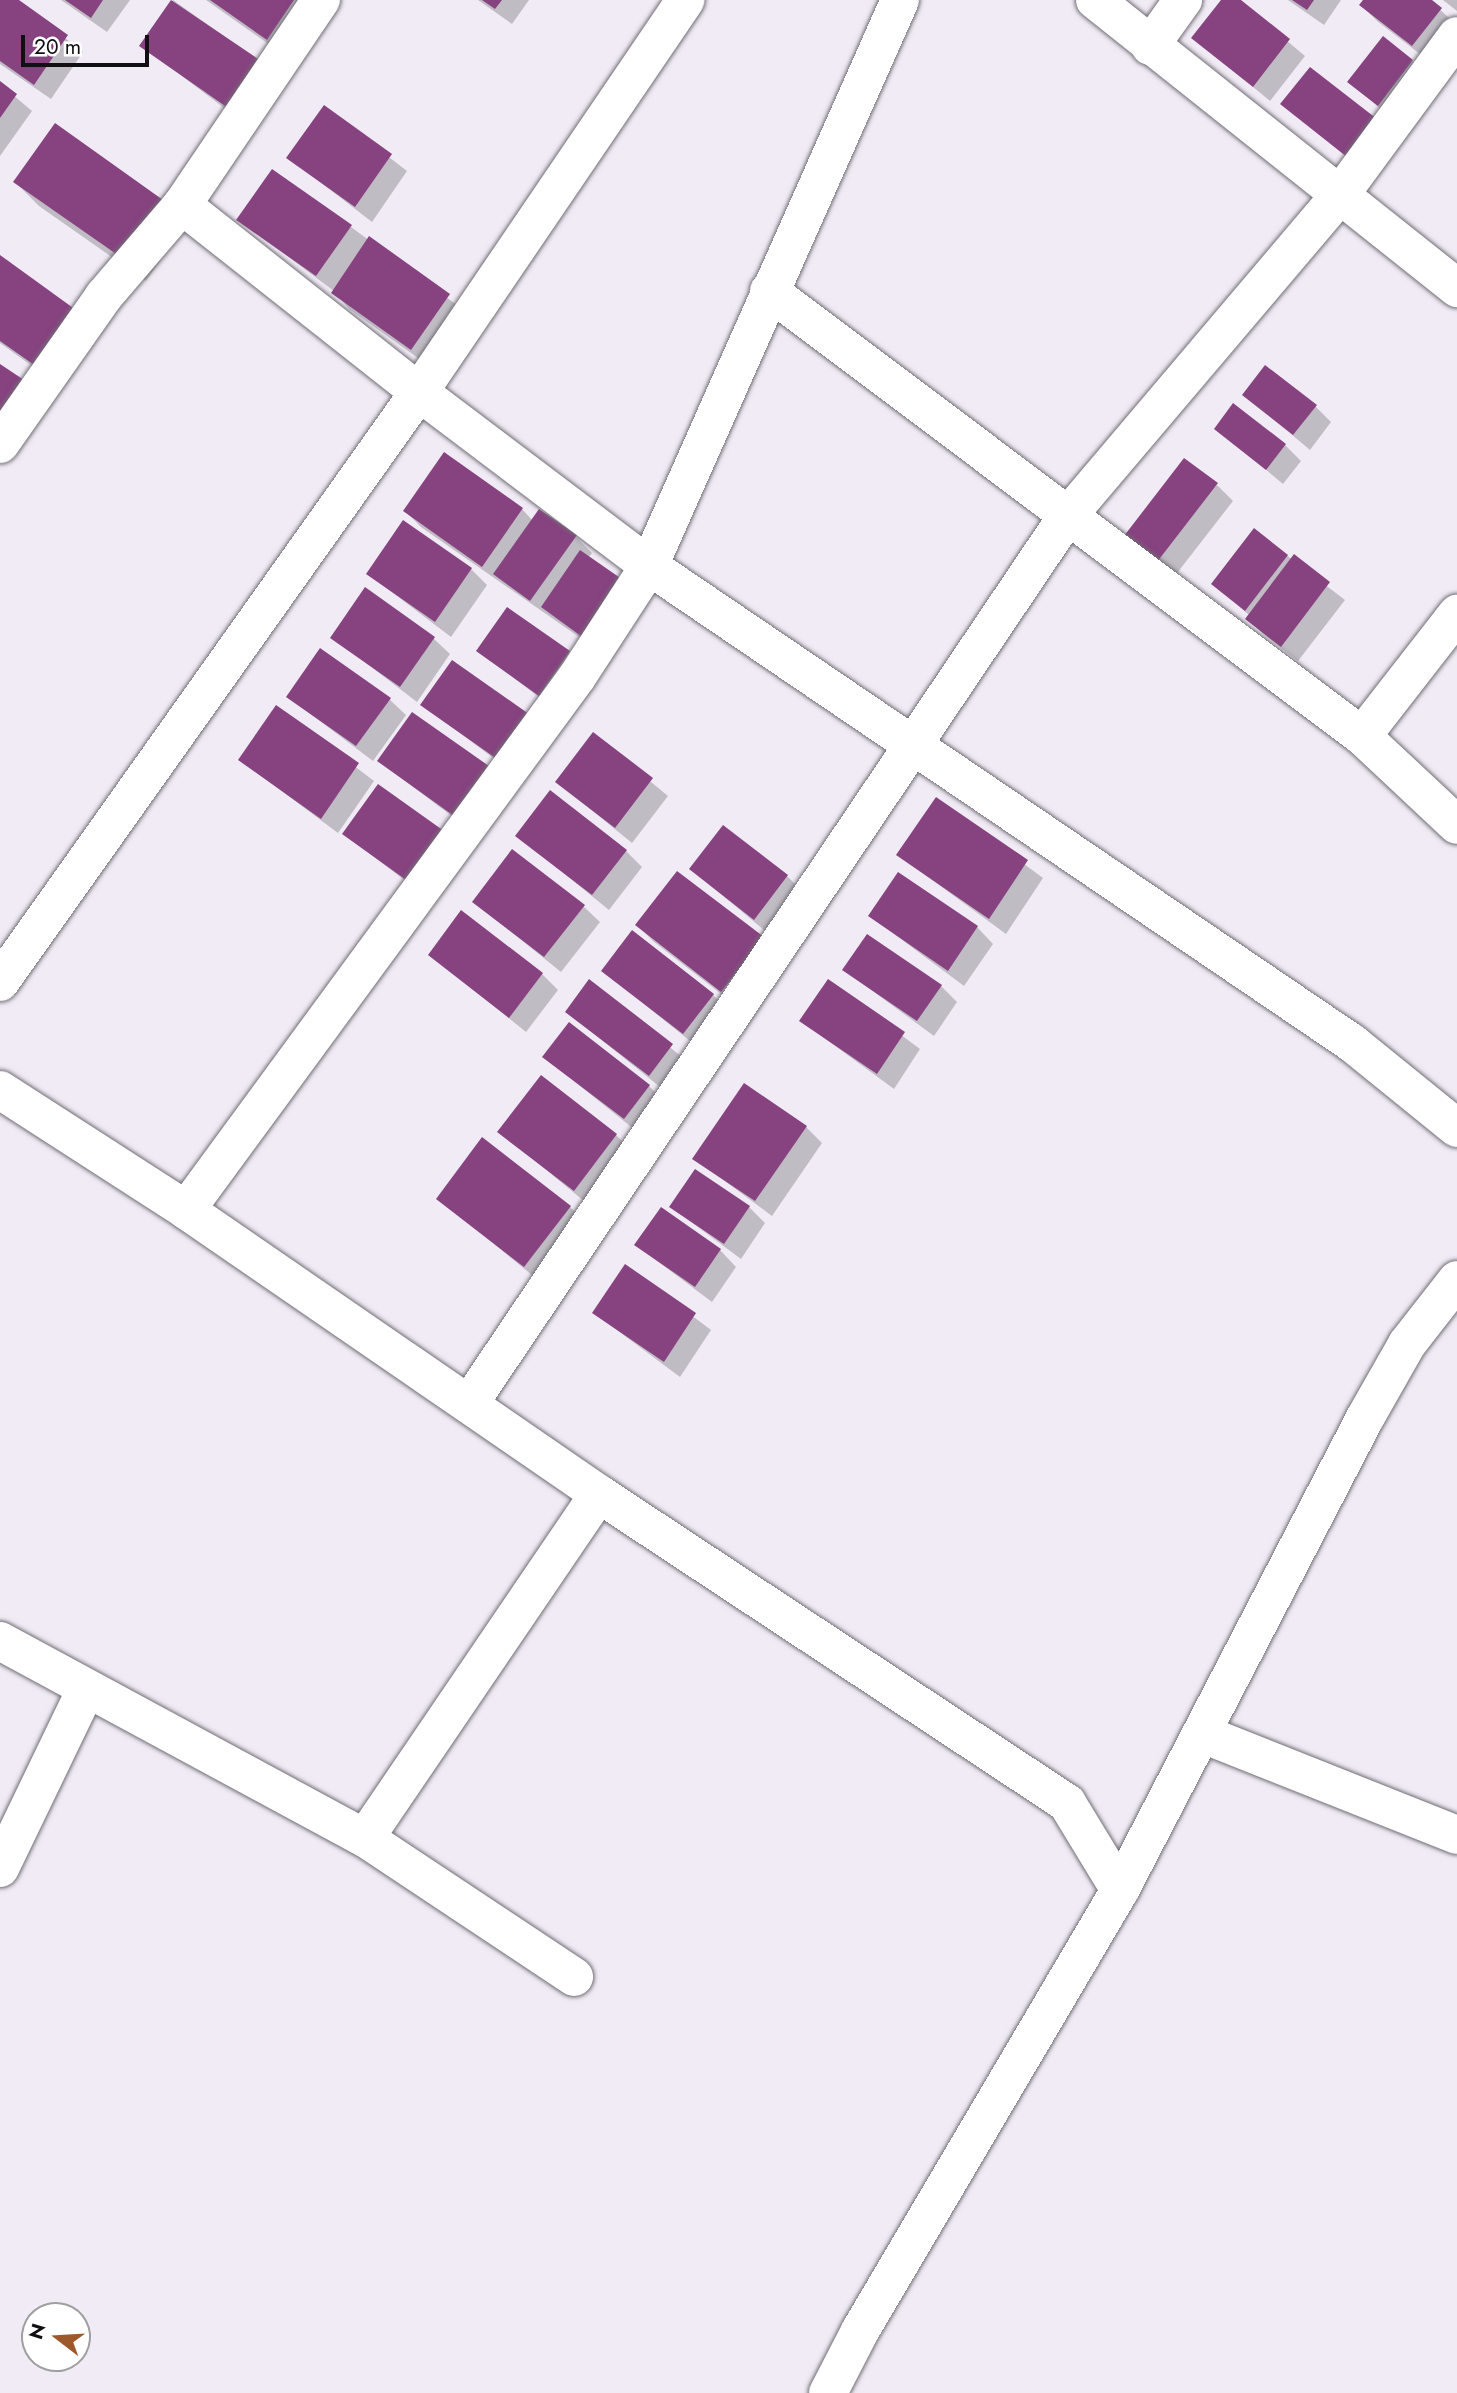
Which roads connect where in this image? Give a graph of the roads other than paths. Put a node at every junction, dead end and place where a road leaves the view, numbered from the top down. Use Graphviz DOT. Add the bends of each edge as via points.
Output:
graph roads {
  1 [pos="321,0"];
  2 [pos="685,0"];
  3 [pos="900,0"];
  4 [pos="1095,0"];
  5 [pos="1183,0"];
  6 [pos="1457,36"];
  7 [pos="1150,47"];
  8 [pos="1340,195"];
  9 [pos="183,205"];
  10 [pos="1457,288"];
  11 [pos="769,291"];
  12 [pos="419,393"];
  13 [pos="0,444"];
  14 [pos="1066,518"];
  15 [pos="649,566"];
  16 [pos="1457,614"];
  17 [pos="1362,736"];
  18 [pos="916,745"];
  19 [pos="1457,825"];
  20 [pos="0,982"];
  21 [pos="0,1090"];
  22 [pos="1457,1128"];
  23 [pos="186,1210"];
  24 [pos="1457,1280"];
  25 [pos="469,1404"];
  26 [pos="599,1494"];
  27 [pos="0,1641"];
  28 [pos="85,1691"];
  29 [pos="1203,1734"];
  30 [pos="1457,1835"];
  31 [pos="365,1838"];
  32 [pos="0,1868"];
  33 [pos="1121,1890"];
  34 [pos="574,1977"];
  35 [pos="828,2393"];
  1 -- 9 [label="street"];
  2 -- 12 [label="street"];
  3 -- 11 [label="street"];
  4 -- 7 [label="street"];
  5 -- 7 [label="street"];
  6 -- 8 [label="street"];
  7 -- 8 [label="street"];
  8 -- 10 [label="street"];
  8 -- 14 [label="street"];
  9 -- 12 [label="street"];
  9 -- 13 [label="street" via="104,296"];
  11 -- 14 [label="street"];
  11 -- 15 [label="street"];
  12 -- 15 [label="street"];
  12 -- 20 [label="street"];
  14 -- 17 [label="street"];
  14 -- 18 [label="street"];
  15 -- 18 [label="street"];
  15 -- 23 [label="street" via="577,677"];
  16 -- 17 [label="street"];
  17 -- 19 [label="street"];
  18 -- 22 [label="street" via="1352,1043"];
  18 -- 25 [label="street"];
  21 -- 23 [label="street"];
  23 -- 25 [label="street"];
  24 -- 29 [label="street" via="1407,1344 1365,1418"];
  25 -- 26 [label="street"];
  26 -- 31 [label="street"];
  26 -- 33 [label="street" via="1067,1803"];
  27 -- 28 [label="street"];
  28 -- 31 [label="street"];
  28 -- 32 [label="street"];
  29 -- 30 [label="street"];
  29 -- 33 [label="street"];
  31 -- 34 [label="street"];
  33 -- 35 [label="street" via="860,2331"];
}
